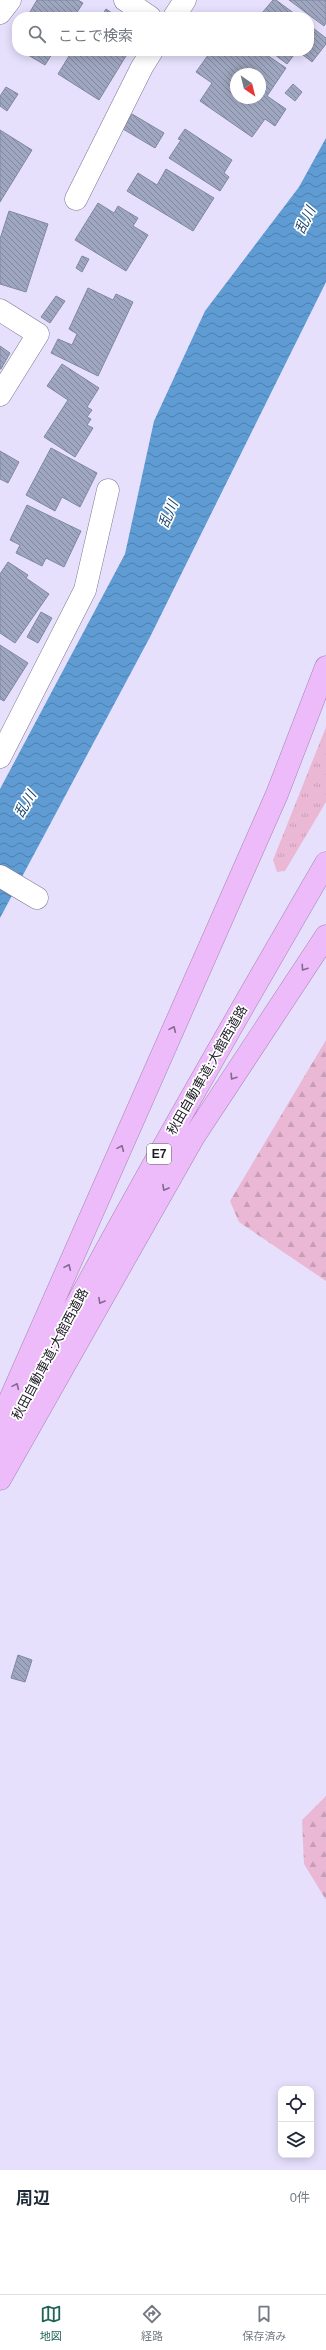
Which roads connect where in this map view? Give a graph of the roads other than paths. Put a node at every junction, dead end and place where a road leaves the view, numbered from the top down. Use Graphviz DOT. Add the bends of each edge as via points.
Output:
graph roads {
  1 [pos="10,0"];
  2 [pos="125,0"];
  3 [pos="185,0"];
  4 [pos="143,12"];
  5 [pos="177,12"];
  6 [pos="0,13"];
  7 [pos="149,56"];
  8 [pos="76,199"];
  9 [pos="0,310"];
  10 [pos="0,395"];
  11 [pos="108,490"];
  12 [pos="326,666"];
  13 [pos="1,751"];
  14 [pos="326,863"];
  15 [pos="0,876"];
  16 [pos="37,898"];
  17 [pos="326,936"];
  18 [pos="0,1422"];
  19 [pos="0,1448"];
  20 [pos="0,1479"];
  1 -- 6 [label="street"];
  2 -- 4 [label="street"];
  3 -- 5 [label="street"];
  7 -- 8 [label="street"];
  9 -- 10 [label="street" via="38,334"];
  11 -- 13 [label="street" via="85,590"];
  18 -- 12 [label="highway, one-way" via="277,794"];
  14 -- 19 [label="highway, 秋田自動車道;大館西道路 / E7" via="188,1102 52,1348"];
  15 -- 16 [label="street"];
  17 -- 20 [label="highway, one-way" via="193,1138"];
}
